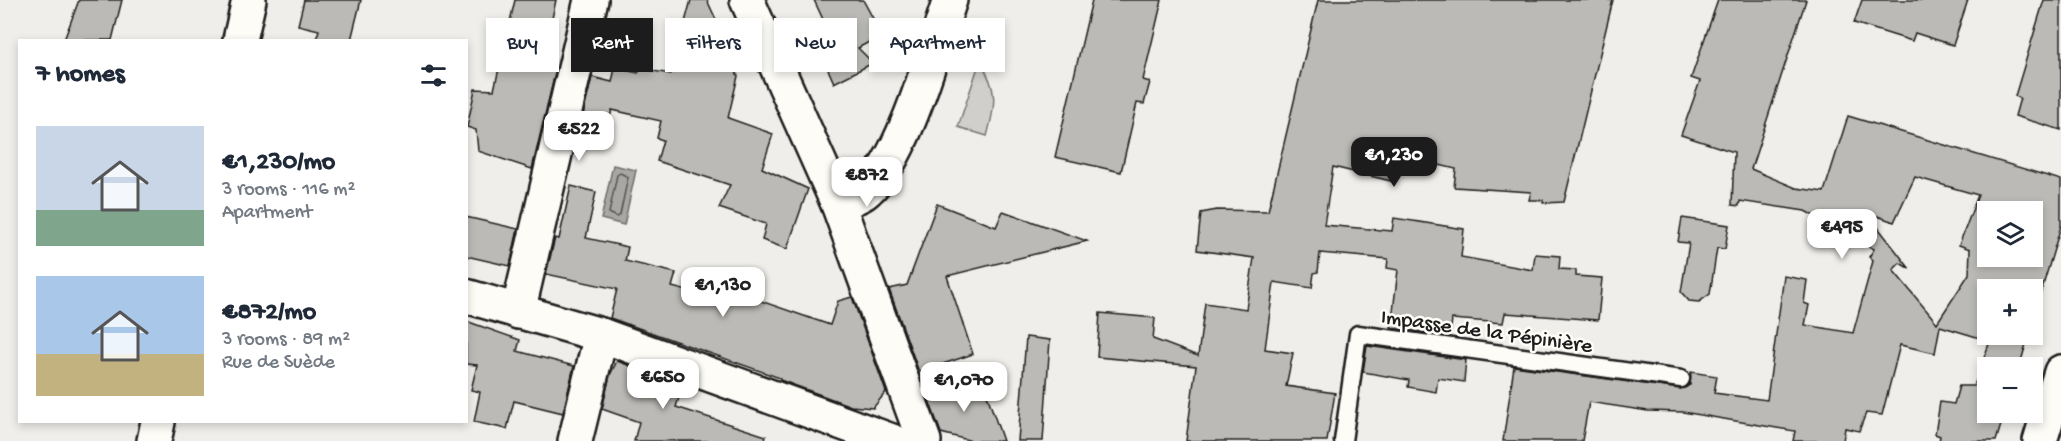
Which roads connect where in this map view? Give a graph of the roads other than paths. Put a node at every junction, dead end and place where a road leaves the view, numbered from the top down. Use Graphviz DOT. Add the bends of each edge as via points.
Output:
graph roads {
  1 [pos="249,0"];
  2 [pos="591,0"];
  3 [pos="747,0"];
  4 [pos="950,0"];
  5 [pos="240,39"];
  6 [pos="838,204"];
  7 [pos="468,297"];
  8 [pos="518,312"];
  9 [pos="601,335"];
  10 [pos="2061,372"];
  11 [pos="1681,379"];
  12 [pos="158,423"];
  13 [pos="154,441"];
  14 [pos="575,441"];
  15 [pos="892,441"];
  16 [pos="924,441"];
  17 [pos="1343,441"];
  18 [pos="2040,441"];
  1 -- 5 [label="street"];
  2 -- 8 [label="street"];
  3 -- 6 [label="street"];
  4 -- 6 [label="street" via="900,141 866,192"];
  6 -- 16 [label="street"];
  7 -- 8 [label="street"];
  8 -- 9 [label="street"];
  9 -- 14 [label="street"];
  9 -- 15 [label="street"];
  10 -- 18 [label="street"];
  11 -- 17 [label="lane, Impasse de la Pépinière" via="1359,334"];
  12 -- 13 [label="street"];
}
